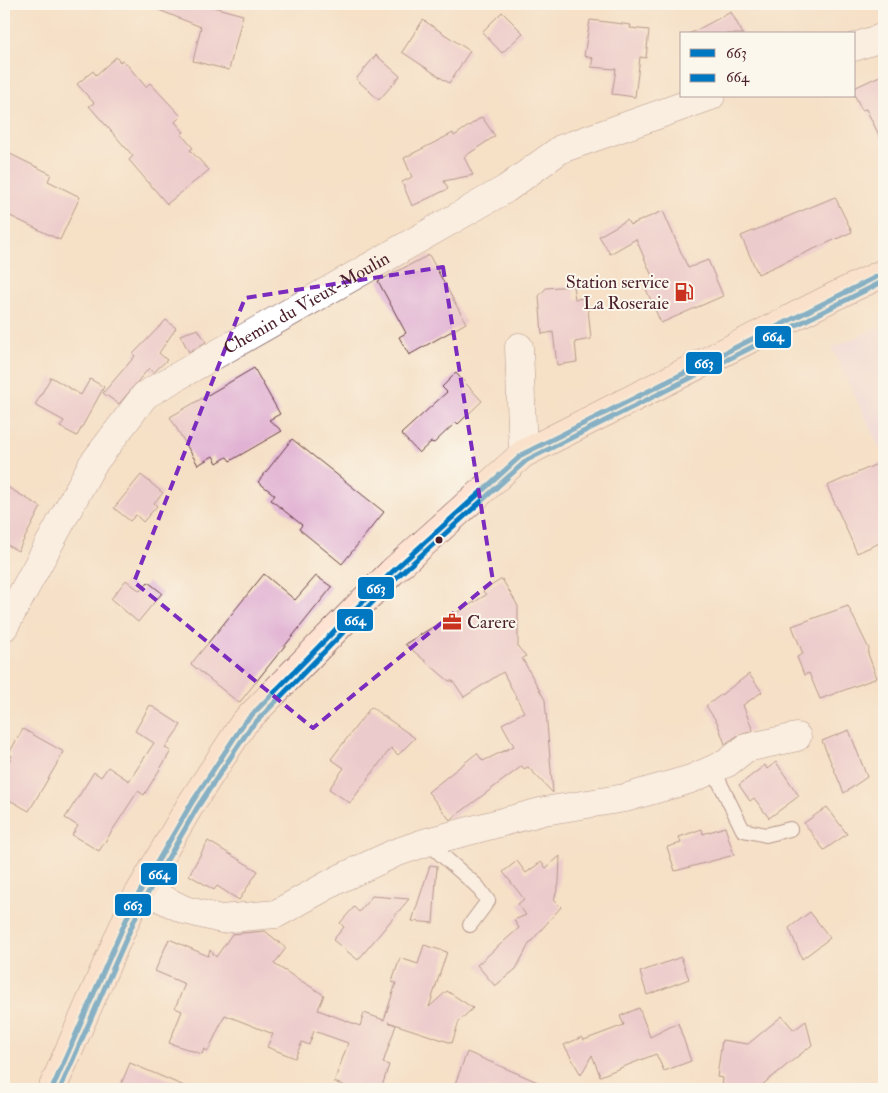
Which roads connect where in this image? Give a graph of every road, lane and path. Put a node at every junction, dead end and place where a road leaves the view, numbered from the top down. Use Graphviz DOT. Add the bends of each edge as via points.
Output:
graph roads {
  1 [pos="884,37"];
  2 [pos="856,46"];
  3 [pos="706,98"];
  4 [pos="884,273"];
  5 [pos="520,348"];
  6 [pos="523,454"];
  7 [pos="4,626"];
  8 [pos="798,737"];
  9 [pos="713,769"];
  10 [pos="790,829"];
  11 [pos="427,842"];
  12 [pos="142,889"];
  13 [pos="470,925"];
  14 [pos="52,1089"];
  1 -- 2 [label="street"];
  3 -- 7 [label="street, Chemin du Vieux-Moulin" via="561,149 506,189 145,395 92,464"];
  4 -- 6 [label="main road"];
  5 -- 6 [label="street"];
  6 -- 12 [label="main road" via="392,572 244,723 191,804"];
  8 -- 9 [label="street" via="746,748"];
  9 -- 10 [label="lane" via="743,830 766,835"];
  9 -- 11 [label="street" via="691,779 625,798 544,811"];
  11 -- 12 [label="street" via="339,879 276,914 221,919 186,910"];
  11 -- 13 [label="lane" via="477,886 488,901"];
  12 -- 14 [label="main road"];
}
